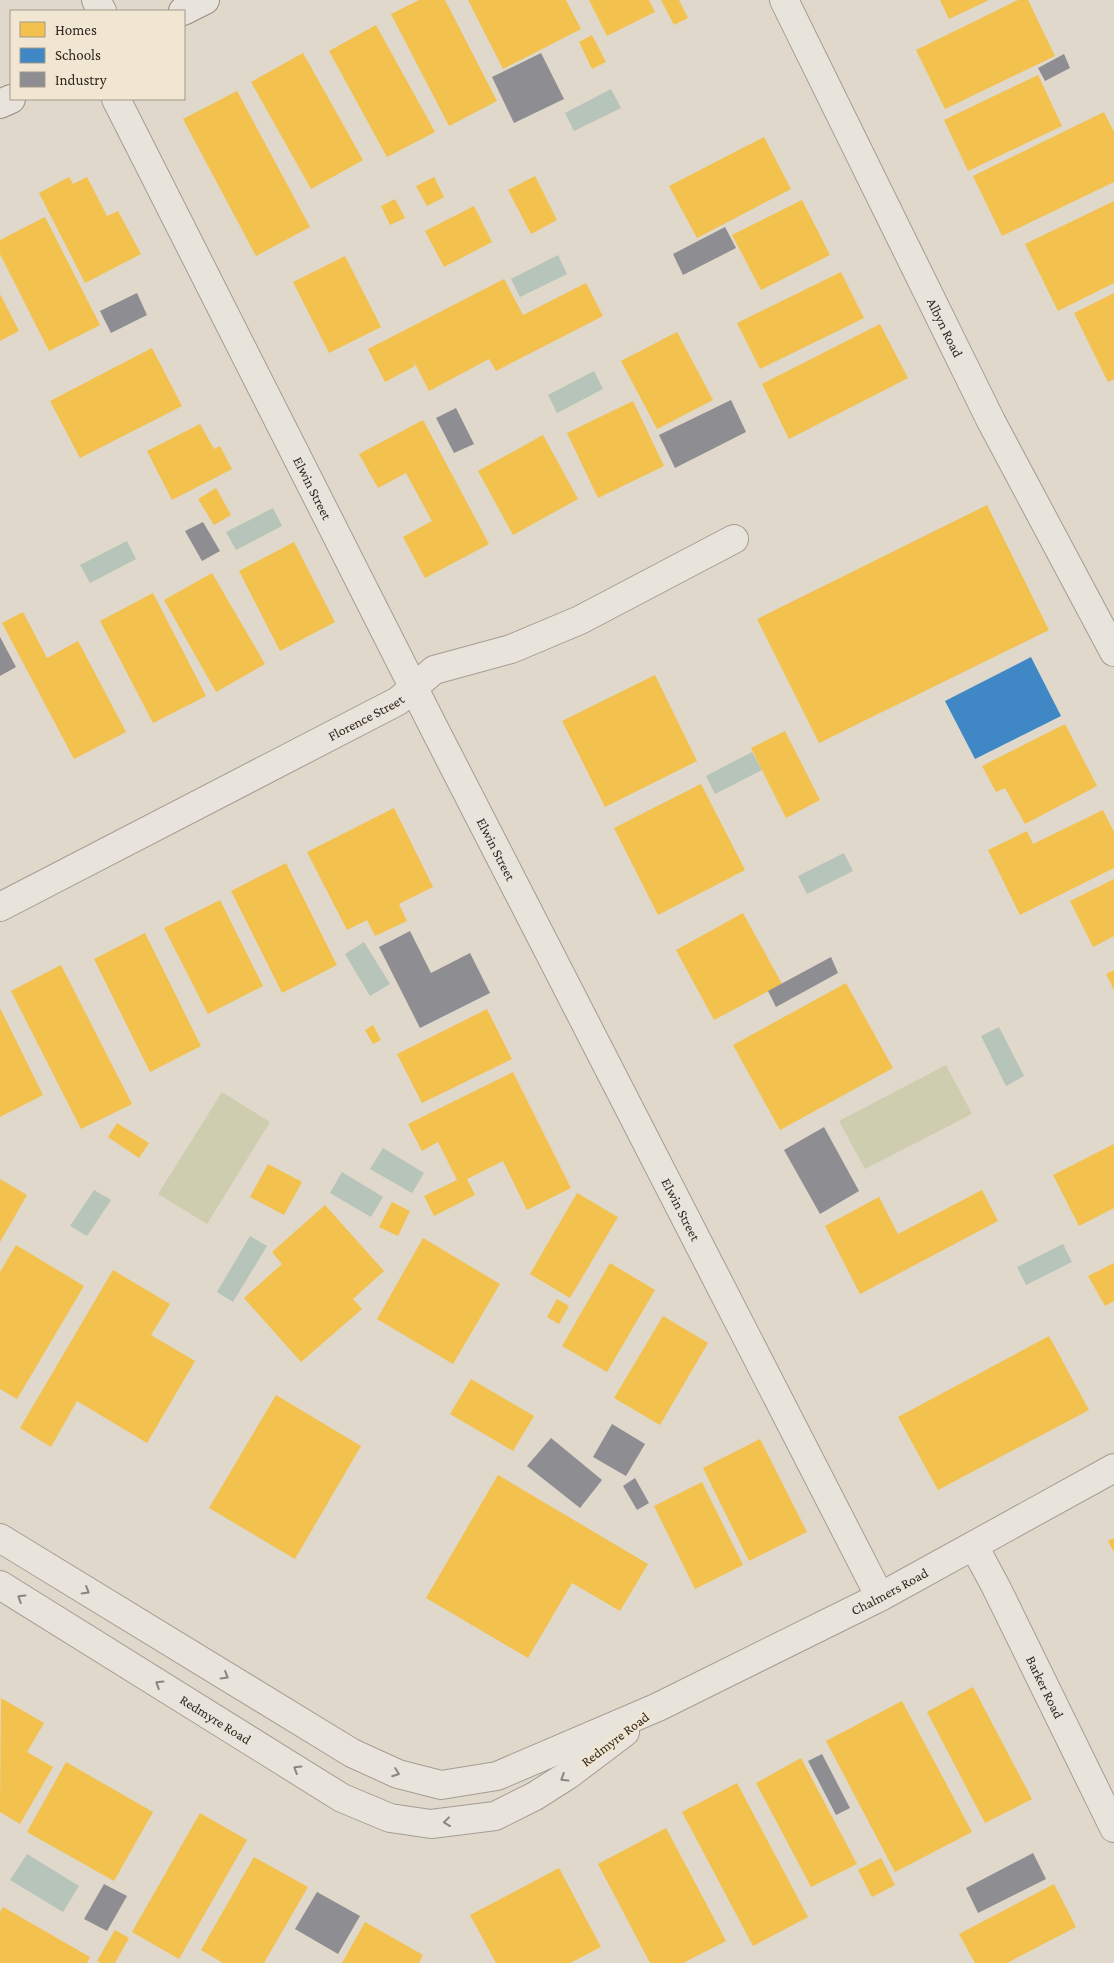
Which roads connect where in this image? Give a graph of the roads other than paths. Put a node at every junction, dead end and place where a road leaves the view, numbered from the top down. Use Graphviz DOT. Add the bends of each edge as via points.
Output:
graph roads {
  1 [pos="205,0"];
  2 [pos="784,0"];
  3 [pos="185,10"];
  4 [pos="117,100"];
  5 [pos="734,539"];
  6 [pos="1114,652"];
  7 [pos="414,687"];
  8 [pos="0,907"];
  9 [pos="1114,1468"];
  10 [pos="0,1538"];
  11 [pos="974,1546"];
  12 [pos="0,1585"];
  13 [pos="880,1598"];
  14 [pos="658,1707"];
  15 [pos="1114,1828"];
  1 -- 3 [label="street"];
  2 -- 6 [label="street, Albyn Road" via="991,422"];
  4 -- 7 [label="street, Elwin Street"];
  5 -- 7 [label="street, Florence Street" via="580,620 511,648 434,670"];
  7 -- 8 [label="street, Florence Street" via="398,701"];
  7 -- 13 [label="street, Elwin Street"];
  9 -- 11 [label="street, Chalmers Road"];
  10 -- 14 [label="street, Redmyre Road, one-way" via="352,1753 398,1774 441,1785 497,1776"];
  11 -- 13 [label="street, Chalmers Road"];
  11 -- 15 [label="street, Barker Road"];
  14 -- 12 [label="street, Redmyre Road, one-way" via="568,1775 495,1816 431,1824 390,1818 342,1798"];
  13 -- 14 [label="street, Chalmers Road"];
}
